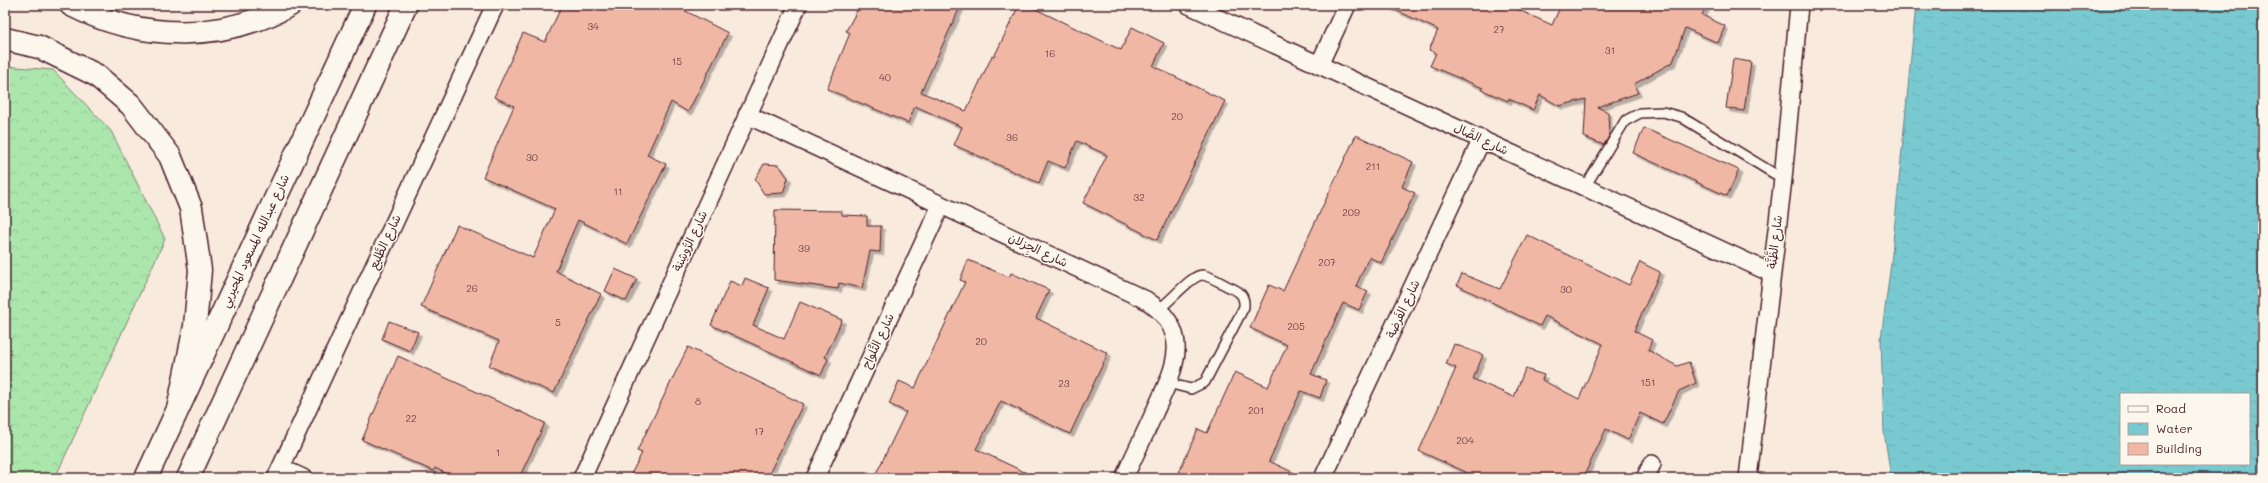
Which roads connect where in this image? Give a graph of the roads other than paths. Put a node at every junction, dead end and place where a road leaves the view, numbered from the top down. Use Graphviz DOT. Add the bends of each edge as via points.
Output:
graph roads {
  1 [pos="71,5"];
  2 [pos="290,5"];
  3 [pos="365,5"];
  4 [pos="406,5"];
  5 [pos="495,5"];
  6 [pos="798,5"];
  7 [pos="1190,5"];
  8 [pos="1347,5"];
  9 [pos="1798,5"];
  10 [pos="5,39"];
  11 [pos="1319,65"];
  12 [pos="747,115"];
  13 [pos="1482,139"];
  14 [pos="1783,179"];
  15 [pos="1585,187"];
  16 [pos="941,205"];
  17 [pos="1772,273"];
  18 [pos="1159,309"];
  19 [pos="1168,383"];
  20 [pos="179,405"];
  21 [pos="279,473"];
  22 [pos="146,478"];
  23 [pos="188,478"];
  24 [pos="304,478"];
  25 [pos="582,478"];
  26 [pos="814,478"];
  27 [pos="1124,478"];
  28 [pos="1323,478"];
  29 [pos="1748,478"];
  1 -- 2 [label="main road" via="120,26 182,34 214,31 244,24 272,15"];
  3 -- 20 [label="main road, شارع عبدالله المسعود المحيربي"];
  4 -- 23 [label="main road"];
  5 -- 21 [label="street, شارع الطَّليع"];
  6 -- 12 [label="street, شارع الرُّوشِنة"];
  7 -- 11 [label="street, شارع الصَّال"];
  8 -- 11 [label="street"];
  9 -- 14 [label="street, شارع الظَّنَّة"];
  10 -- 20 [label="main road" via="39,47 96,76 131,105 170,156 191,208 200,270 195,326"];
  11 -- 13 [label="street, شارع الصَّال"];
  12 -- 16 [label="street, شارع الجِزلان"];
  12 -- 25 [label="street, شارع الرُّوشِنة"];
  13 -- 15 [label="street, شارع الصَّال"];
  13 -- 28 [label="street, شارع الفَرضة"];
  14 -- 15 [label="lane" via="1681,117 1663,112 1640,113 1625,121"];
  14 -- 17 [label="street, شارع الظَّنَّة"];
  15 -- 17 [label="street, شارع الصَّال"];
  16 -- 18 [label="street, شارع الجِزلان" via="1146,300"];
  16 -- 26 [label="street, شارع التِّلواح"];
  17 -- 29 [label="street, شارع الظَّنَّة"];
  18 -- 19 [label="street, شارع الجِزلان" via="1167,318 1176,341 1175,365"];
  18 -- 19 [label="lane" via="1176,296 1190,279 1198,275 1238,291 1244,301 1244,307 1205,382 1191,389"];
  19 -- 27 [label="street, شارع الجِزلان"];
  20 -- 22 [label="main road, شارع عبدالله المسعود المحيربي"];
  21 -- 24 [label="street"];
}
